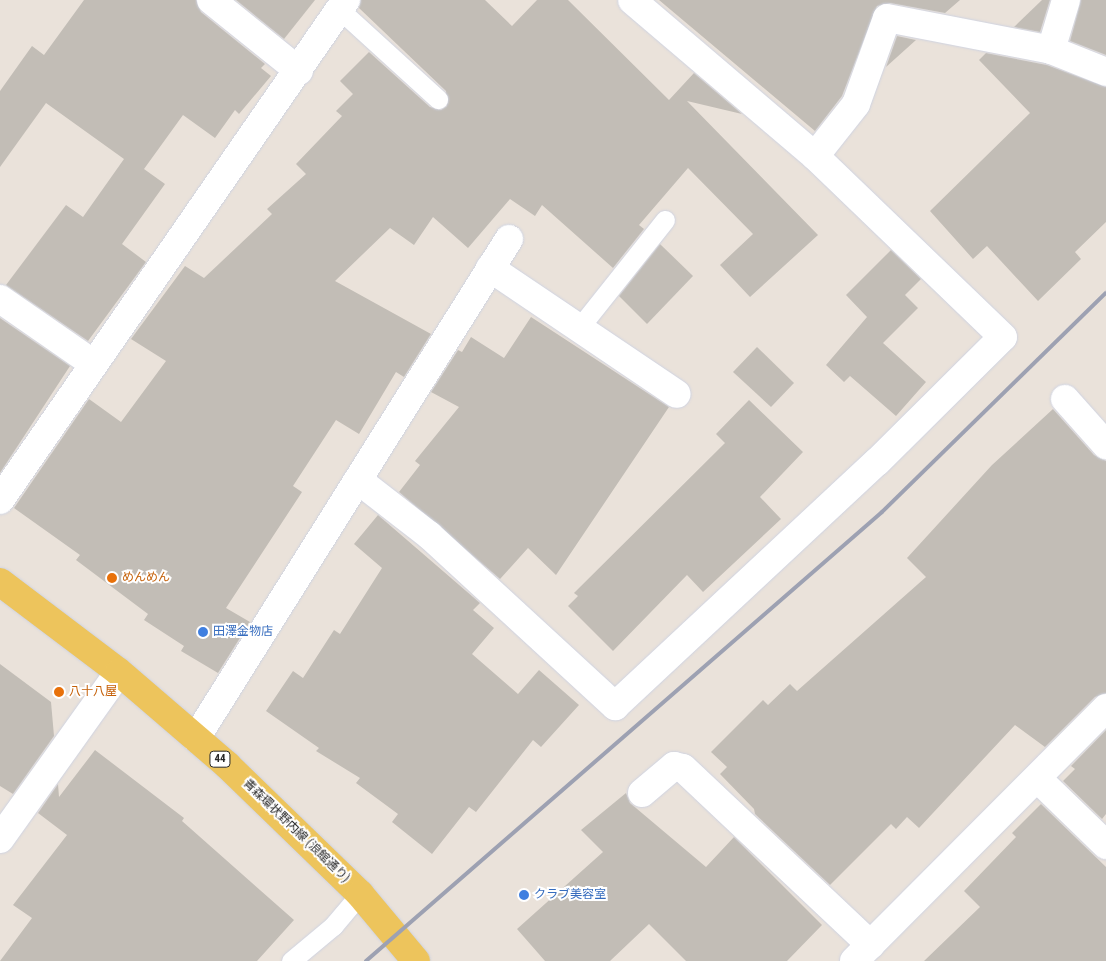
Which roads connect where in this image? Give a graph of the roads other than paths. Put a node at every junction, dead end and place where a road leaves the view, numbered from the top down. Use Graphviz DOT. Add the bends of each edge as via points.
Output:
graph roads {
  1 [pos="211,0"];
  2 [pos="632,0"];
  3 [pos="1066,0"];
  4 [pos="342,4"];
  5 [pos="1051,50"];
  6 [pos="299,71"];
  7 [pos="1106,72"];
  8 [pos="438,99"];
  9 [pos="815,156"];
  10 [pos="665,220"];
  11 [pos="509,239"];
  12 [pos="490,268"];
  13 [pos="0,299"];
  14 [pos="579,328"];
  15 [pos="94,364"];
  16 [pos="677,394"];
  17 [pos="1065,399"];
  18 [pos="1106,445"];
  19 [pos="358,480"];
  20 [pos="0,500"];
  21 [pos="0,582"];
  22 [pos="119,672"];
  23 [pos="1106,708"];
  24 [pos="196,738"];
  25 [pos="1038,779"];
  26 [pos="642,793"];
  27 [pos="0,839"];
  28 [pos="1106,845"];
  29 [pos="360,894"];
  30 [pos="862,953"];
  31 [pos="291,961"];
  32 [pos="416,961"];
  1 -- 6 [label="street"];
  2 -- 9 [label="street"];
  3 -- 5 [label="street"];
  4 -- 6 [label="street"];
  4 -- 8 [label="lane"];
  5 -- 7 [label="street"];
  5 -- 9 [label="street" via="887,18 856,104"];
  6 -- 15 [label="street"];
  9 -- 19 [label="street" via="1003,337 877,462 615,706 429,536"];
  10 -- 14 [label="lane"];
  11 -- 12 [label="street"];
  12 -- 14 [label="street"];
  12 -- 19 [label="street"];
  13 -- 15 [label="street"];
  14 -- 16 [label="street"];
  15 -- 20 [label="street"];
  17 -- 18 [label="street"];
  19 -- 24 [label="street"];
  21 -- 22 [label="main road, 青森環状野内線 (浪館通り) / 44"];
  22 -- 24 [label="main road, 青森環状野内線 (浪館通り) / 44"];
  22 -- 27 [label="street"];
  23 -- 25 [label="street"];
  24 -- 29 [label="main road, 青森環状野内線 (浪館通り) / 44"];
  25 -- 28 [label="street"];
  25 -- 30 [label="street"];
  26 -- 30 [label="street" via="674,766 683,768"];
  29 -- 31 [label="lane" via="333,926"];
  29 -- 32 [label="main road, 青森環状野内線 (浪館通り) / 44"];
}
